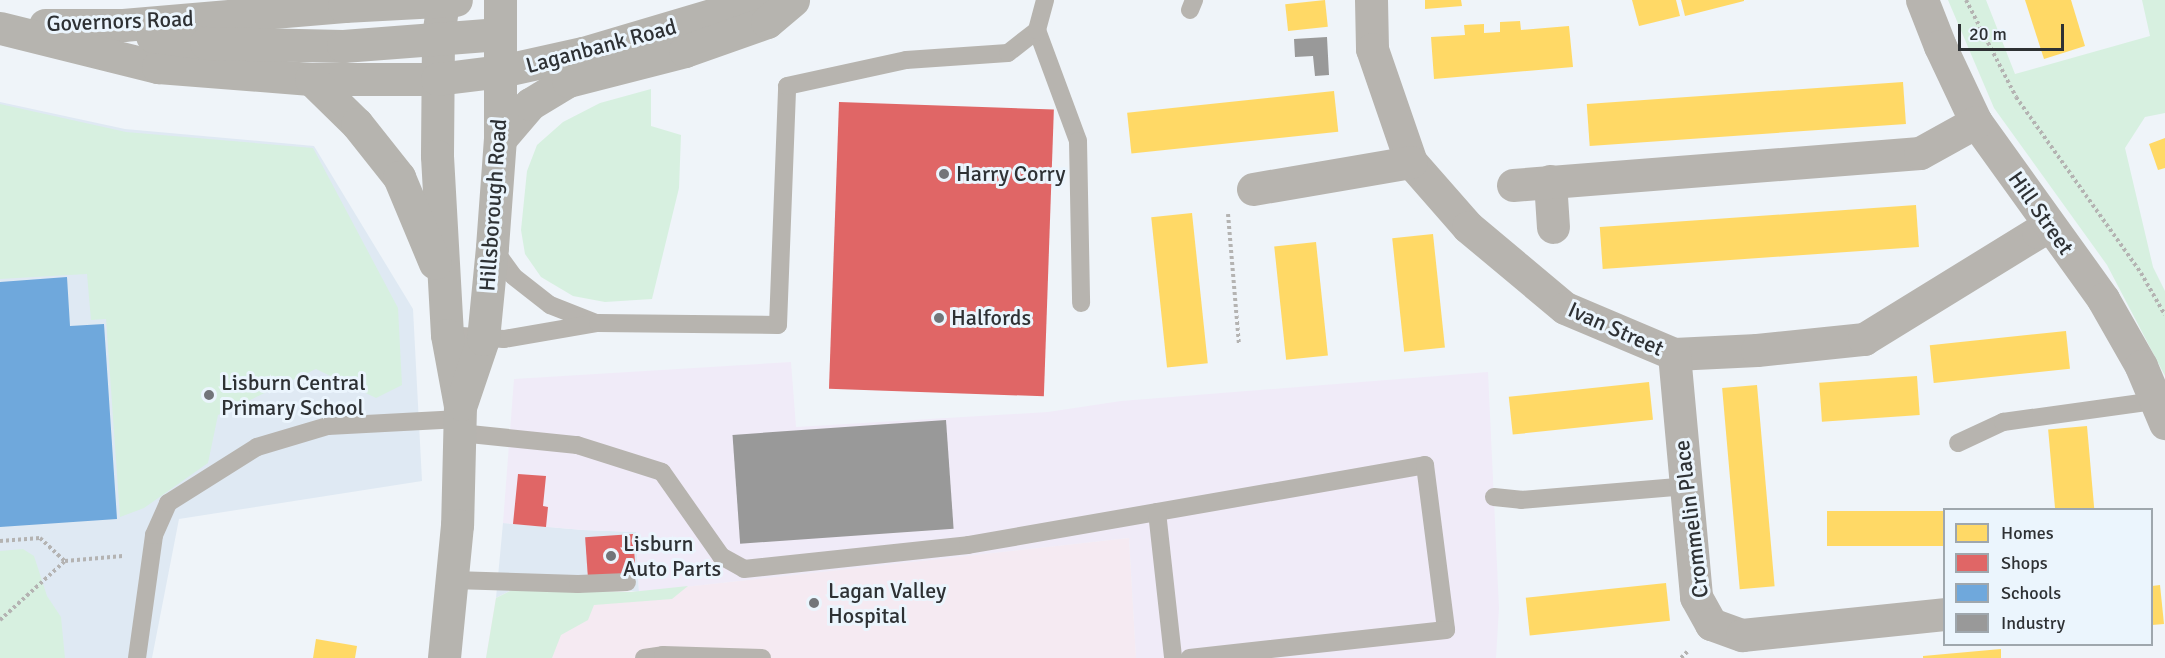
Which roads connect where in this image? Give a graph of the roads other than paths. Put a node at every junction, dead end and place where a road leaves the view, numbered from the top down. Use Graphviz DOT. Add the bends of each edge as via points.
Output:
graph roads {
  1 [pos="291,0"];
  2 [pos="456,0"];
  3 [pos="500,0"];
  4 [pos="762,0"];
  5 [pos="793,0"];
  6 [pos="1371,0"];
  7 [pos="1922,0"];
  8 [pos="443,1"];
  9 [pos="1044,1"];
  10 [pos="244,15"];
  11 [pos="0,22"];
  12 [pos="77,27"];
  13 [pos="0,28"];
  14 [pos="1037,30"];
  15 [pos="500,34"];
  16 [pos="438,38"];
  17 [pos="501,71"];
  18 [pos="311,79"];
  19 [pos="437,80"];
  20 [pos="1977,122"];
  21 [pos="500,139"];
  22 [pos="1411,162"];
  23 [pos="1550,182"];
  24 [pos="1513,185"];
  25 [pos="1240,196"];
  26 [pos="2048,223"];
  27 [pos="1553,227"];
  28 [pos="492,247"];
  29 [pos="445,286"];
  30 [pos="1081,303"];
  31 [pos="598,323"];
  32 [pos="447,335"];
  33 [pos="483,339"];
  34 [pos="1674,354"];
  35 [pos="2161,409"];
  36 [pos="460,419"];
  37 [pos="1958,443"];
  38 [pos="1686,486"];
  39 [pos="1494,497"];
  40 [pos="1157,512"];
  41 [pos="453,580"];
  42 [pos="627,582"];
  43 [pos="1943,614"];
  44 [pos="137,658"];
  45 [pos="444,658"];
  46 [pos="644,658"];
  47 [pos="762,658"];
  48 [pos="1173,658"];
  49 [pos="1190,658"];
  1 -- 10 [label="highway"];
  2 -- 8 [label="highway, Governors Road"];
  3 -- 15 [label="highway, Hillsborough Road"];
  4 -- 17 [label="highway, Laganbank Road" via="583,53"];
  5 -- 21 [label="highway" via="767,22 685,51 568,81 530,104"];
  6 -- 22 [label="street, Ivan Street" via="1372,49"];
  7 -- 20 [label="street, Hill Street"];
  8 -- 10 [label="highway, Governors Road"];
  8 -- 16 [label="highway, Hillsborough Road"];
  9 -- 14 [label="lane"];
  10 -- 12 [label="highway, Governors Road"];
  11 -- 12 [label="highway, Governors Road"];
  12 -- 16 [label="highway" via="207,43 343,46"];
  13 -- 18 [label="highway, Governors Road" via="158,67"];
  14 -- 30 [label="lane" via="1078,141"];
  14 -- 31 [label="lane" via="1008,53 906,60 787,86 778,325"];
  15 -- 16 [label="highway"];
  15 -- 17 [label="highway, Hillsborough Road"];
  16 -- 19 [label="highway, Hillsborough Road"];
  17 -- 19 [label="highway, Laganbank Road"];
  17 -- 21 [label="highway, Hillsborough Road"];
  18 -- 19 [label="highway, Governors Road"];
  18 -- 29 [label="highway" via="357,124 399,177"];
  19 -- 29 [label="highway, Hillsborough Road"];
  20 -- 23 [label="street" via="1920,153"];
  20 -- 26 [label="street, Hill Street"];
  21 -- 28 [label="highway, Hillsborough Road"];
  22 -- 25 [label="street"];
  22 -- 34 [label="street, Ivan Street" via="1468,227 1565,308"];
  23 -- 24 [label="street"];
  23 -- 27 [label="street"];
  26 -- 34 [label="street, Ivan Street" via="1864,339"];
  26 -- 35 [label="street, Hill Street" via="2103,299"];
  28 -- 31 [label="lane" via="513,276 550,305"];
  28 -- 33 [label="highway, Hillsborough Road"];
  29 -- 32 [label="highway, Hillsborough Road"];
  31 -- 33 [label="lane"];
  32 -- 33 [label="lane"];
  32 -- 36 [label="highway, Hillsborough Road"];
  33 -- 36 [label="highway, Hillsborough Road"];
  34 -- 38 [label="street, Crommelin Place"];
  35 -- 37 [label="lane" via="2003,422"];
  36 -- 40 [label="lane" via="577,446 662,472 721,556 744,569 968,545"];
  36 -- 41 [label="highway, Hillsborough Road"];
  36 -- 44 [label="lane" via="328,426 257,447 168,503 150,554"];
  38 -- 39 [label="lane" via="1521,500"];
  38 -- 43 [label="street, Crommelin Place" via="1696,597 1711,624 1742,635"];
  40 -- 48 [label="lane"];
  40 -- 49 [label="lane" via="1425,465 1446,630"];
  41 -- 42 [label="lane"];
  41 -- 45 [label="highway, Hillsborough Road"];
  46 -- 47 [label="lane"];
}
